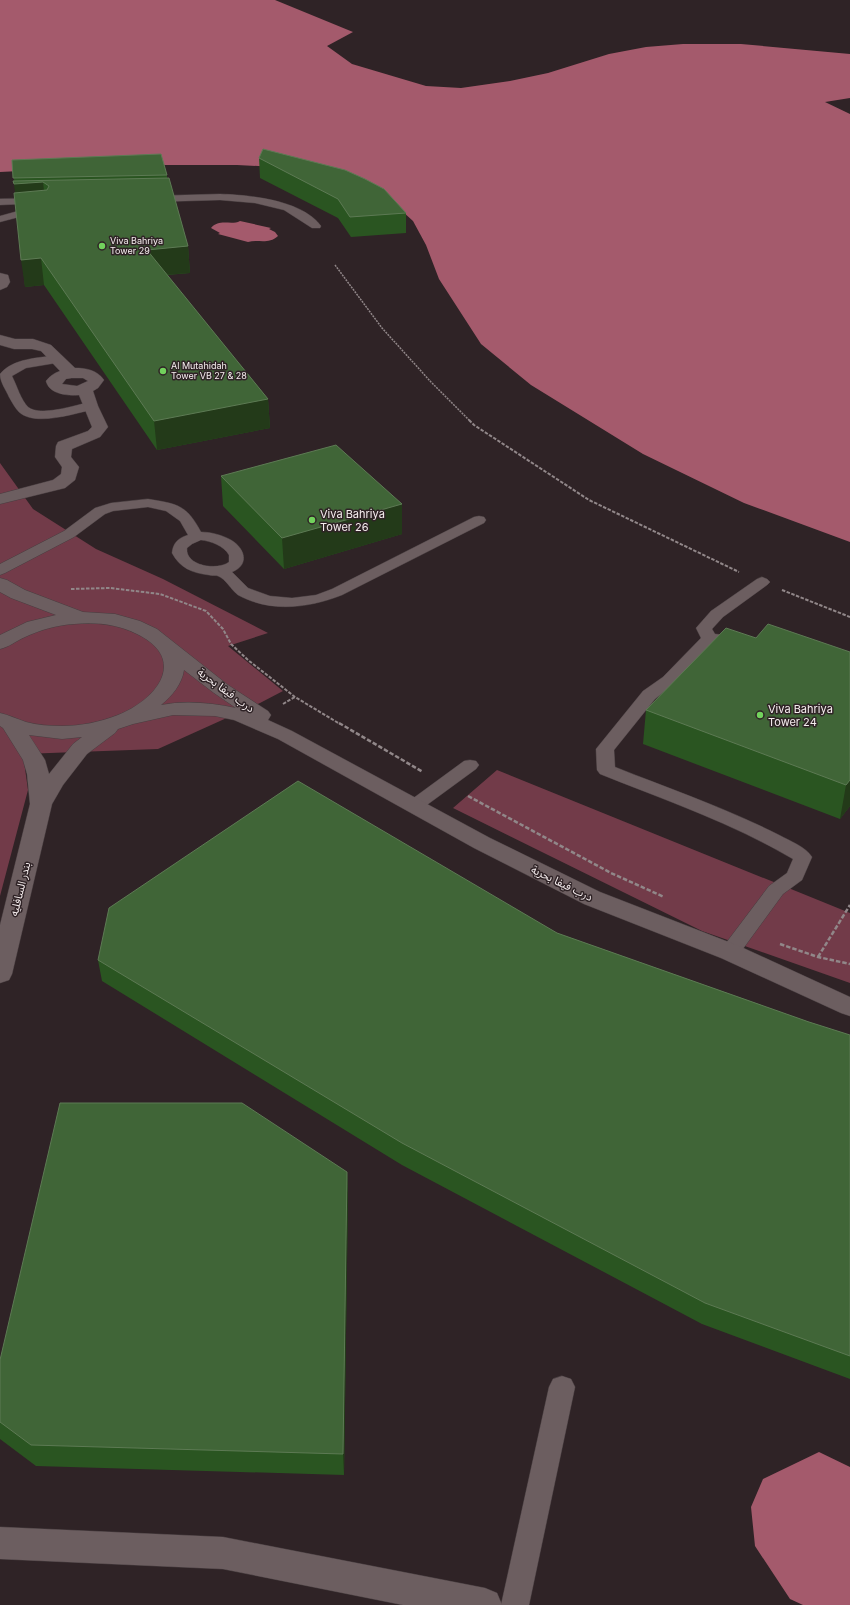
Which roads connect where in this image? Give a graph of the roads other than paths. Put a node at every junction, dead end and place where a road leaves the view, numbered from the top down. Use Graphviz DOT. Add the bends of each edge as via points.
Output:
graph roads {
  1 [pos="143,199"];
  2 [pos="51,201"];
  3 [pos="0,202"];
  4 [pos="54,212"];
  5 [pos="0,219"];
  6 [pos="316,226"];
  7 [pos="0,276"];
  8 [pos="0,287"];
  9 [pos="0,340"];
  10 [pos="58,359"];
  11 [pos="71,373"];
  12 [pos="85,390"];
  13 [pos="90,406"];
  14 [pos="0,499"];
  15 [pos="479,520"];
  16 [pos="196,536"];
  17 [pos="0,570"];
  18 [pos="222,571"];
  19 [pos="762,582"];
  20 [pos="0,584"];
  21 [pos="81,618"];
  22 [pos="709,639"];
  23 [pos="0,643"];
  24 [pos="755,645"];
  25 [pos="166,646"];
  26 [pos="121,721"];
  27 [pos="6,722"];
  28 [pos="285,735"];
  29 [pos="470,765"];
  30 [pos="41,804"];
  31 [pos="414,806"];
  32 [pos="730,952"];
  33 [pos="0,974"];
  34 [pos="850,1007"];
  35 [pos="562,1387"];
  36 [pos="0,1543"];
  37 [pos="485,1605"];
  38 [pos="515,1605"];
  1 -- 6 [label="lane" via="247,199 287,208"];
  2 -- 3 [label="lane"];
  4 -- 5 [label="lane" via="18,214"];
  7 -- 8 [label="lane" via="4,277 5,281"];
  9 -- 10 [label="street" via="46,348"];
  10 -- 11 [label="street"];
  10 -- 13 [label="lane" via="18,366 8,371 5,376 23,410 30,414 46,415"];
  11 -- 12 [label="street" via="92,375 96,380 94,385"];
  11 -- 12 [label="street" via="60,376 54,381 55,386 73,392"];
  12 -- 13 [label="street"];
  13 -- 14 [label="street" via="100,427 94,434 64,446 63,457 71,467 69,476 59,484"];
  15 -- 18 [label="lane" via="319,599 292,603 267,600 243,591"];
  16 -- 17 [label="lane" via="186,518 170,507 148,503 111,507 100,511 69,534"];
  16 -- 18 [label="lane" via="216,538 233,548 237,560 235,565"];
  16 -- 18 [label="lane" via="179,546 179,554 184,561 202,571"];
  19 -- 22 [label="lane" via="717,614 704,628"];
  20 -- 21 [label="street" via="18,594"];
  21 -- 23 [label="street" via="38,625"];
  21 -- 25 [label="street, درب فيفا بحرية" via="99,618 132,624 158,637"];
  22 -- 24 [label="lane" via="740,640"];
  22 -- 32 [label="lane" via="669,680 649,695 604,749 606,770 727,817 779,842 803,857 795,876 776,890"];
  25 -- 26 [label="street" via="172,656 174,667 166,690 143,710"];
  25 -- 28 [label="street, درب فيفا بحرية"];
  26 -- 27 [label="street" via="98,728 62,733 27,730"];
  26 -- 28 [label="street, درب فيفا بحرية" via="173,709 215,710 240,715"];
  26 -- 30 [label="street, بندر السافليه" via="80,750 54,782"];
  27 -- 30 [label="street, بندر السافليه" via="34,760"];
  28 -- 31 [label="street, درب فيفا بحرية"];
  29 -- 31 [label="lane"];
  30 -- 33 [label="street, بندر السافليه"];
  31 -- 32 [label="street, درب فيفا بحرية" via="592,898"];
  32 -- 34 [label="street, درب فيفا بحرية"];
  35 -- 38 [label="lane"];
  36 -- 37 [label="street" via="223,1553"];
}
